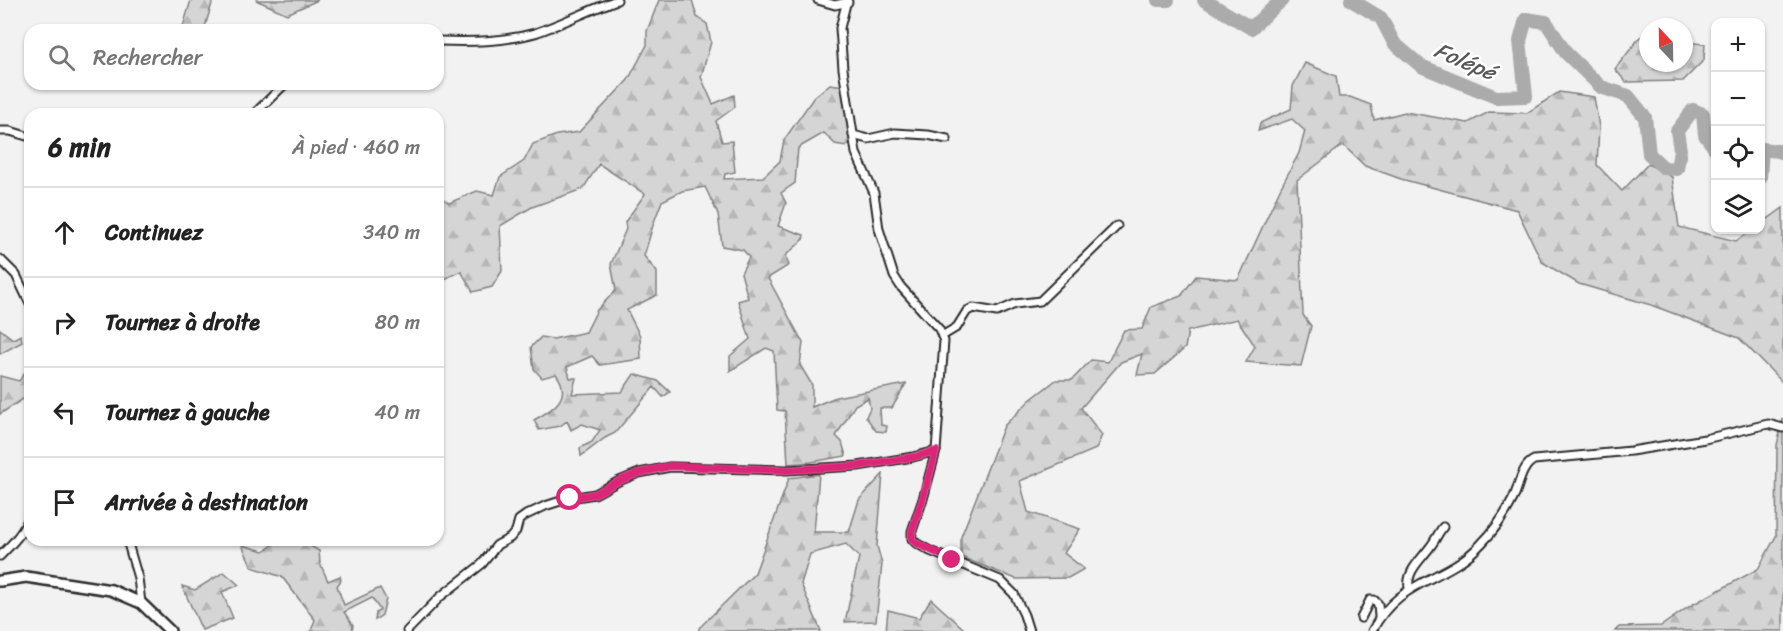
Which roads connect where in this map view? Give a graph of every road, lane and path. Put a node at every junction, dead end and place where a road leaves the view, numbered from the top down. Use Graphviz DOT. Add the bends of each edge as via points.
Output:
graph roads {
  1 [pos="617,0"];
  2 [pos="818,0"];
  3 [pos="848,1"];
  4 [pos="444,41"];
  5 [pos="279,90"];
  6 [pos="260,108"];
  7 [pos="0,131"];
  8 [pos="24,135"];
  9 [pos="853,135"];
  10 [pos="947,139"];
  11 [pos="1117,226"];
  12 [pos="0,259"];
  13 [pos="24,292"];
  14 [pos="942,336"];
  15 [pos="1783,428"];
  16 [pos="936,451"];
  17 [pos="1443,526"];
  18 [pos="24,528"];
  19 [pos="129,546"];
  20 [pos="0,556"];
  21 [pos="0,581"];
  22 [pos="1409,589"];
  23 [pos="141,603"];
  24 [pos="1379,617"];
  25 [pos="1361,618"];
  26 [pos="170,631"];
  27 [pos="407,631"];
  28 [pos="1029,631"];
  29 [pos="1372,631"];
  1 -- 4 [label="street" via="536,32 484,42"];
  2 -- 3 [label="street" via="835,5"];
  3 -- 9 [label="street" via="840,28"];
  5 -- 6 [label="street"];
  7 -- 8 [label="street"];
  9 -- 10 [label="street" via="868,139 895,133"];
  9 -- 14 [label="street" via="856,153 874,193 879,229 894,276"];
  11 -- 14 [label="street" via="1040,301 1015,304 997,312 973,308 957,327"];
  12 -- 13 [label="street" via="16,275"];
  14 -- 16 [label="street"];
  15 -- 22 [label="street" via="1768,424 1631,451 1534,460 1526,465 1512,500 1481,545 1455,565"];
  16 -- 27 [label="street" via="858,466 787,470 670,466 639,473 595,494 570,498 526,514 510,538 497,544 482,564 440,597"];
  16 -- 28 [label="street" via="912,539 930,551 1000,580 1014,594"];
  17 -- 22 [label="street" via="1412,568"];
  18 -- 20 [label="street"];
  19 -- 23 [label="street"];
  21 -- 23 [label="street" via="26,577 111,590"];
  22 -- 24 [label="street"];
  23 -- 26 [label="street"];
  24 -- 25 [label="street" via="1378,604 1370,600"];
  24 -- 29 [label="street"];
}
